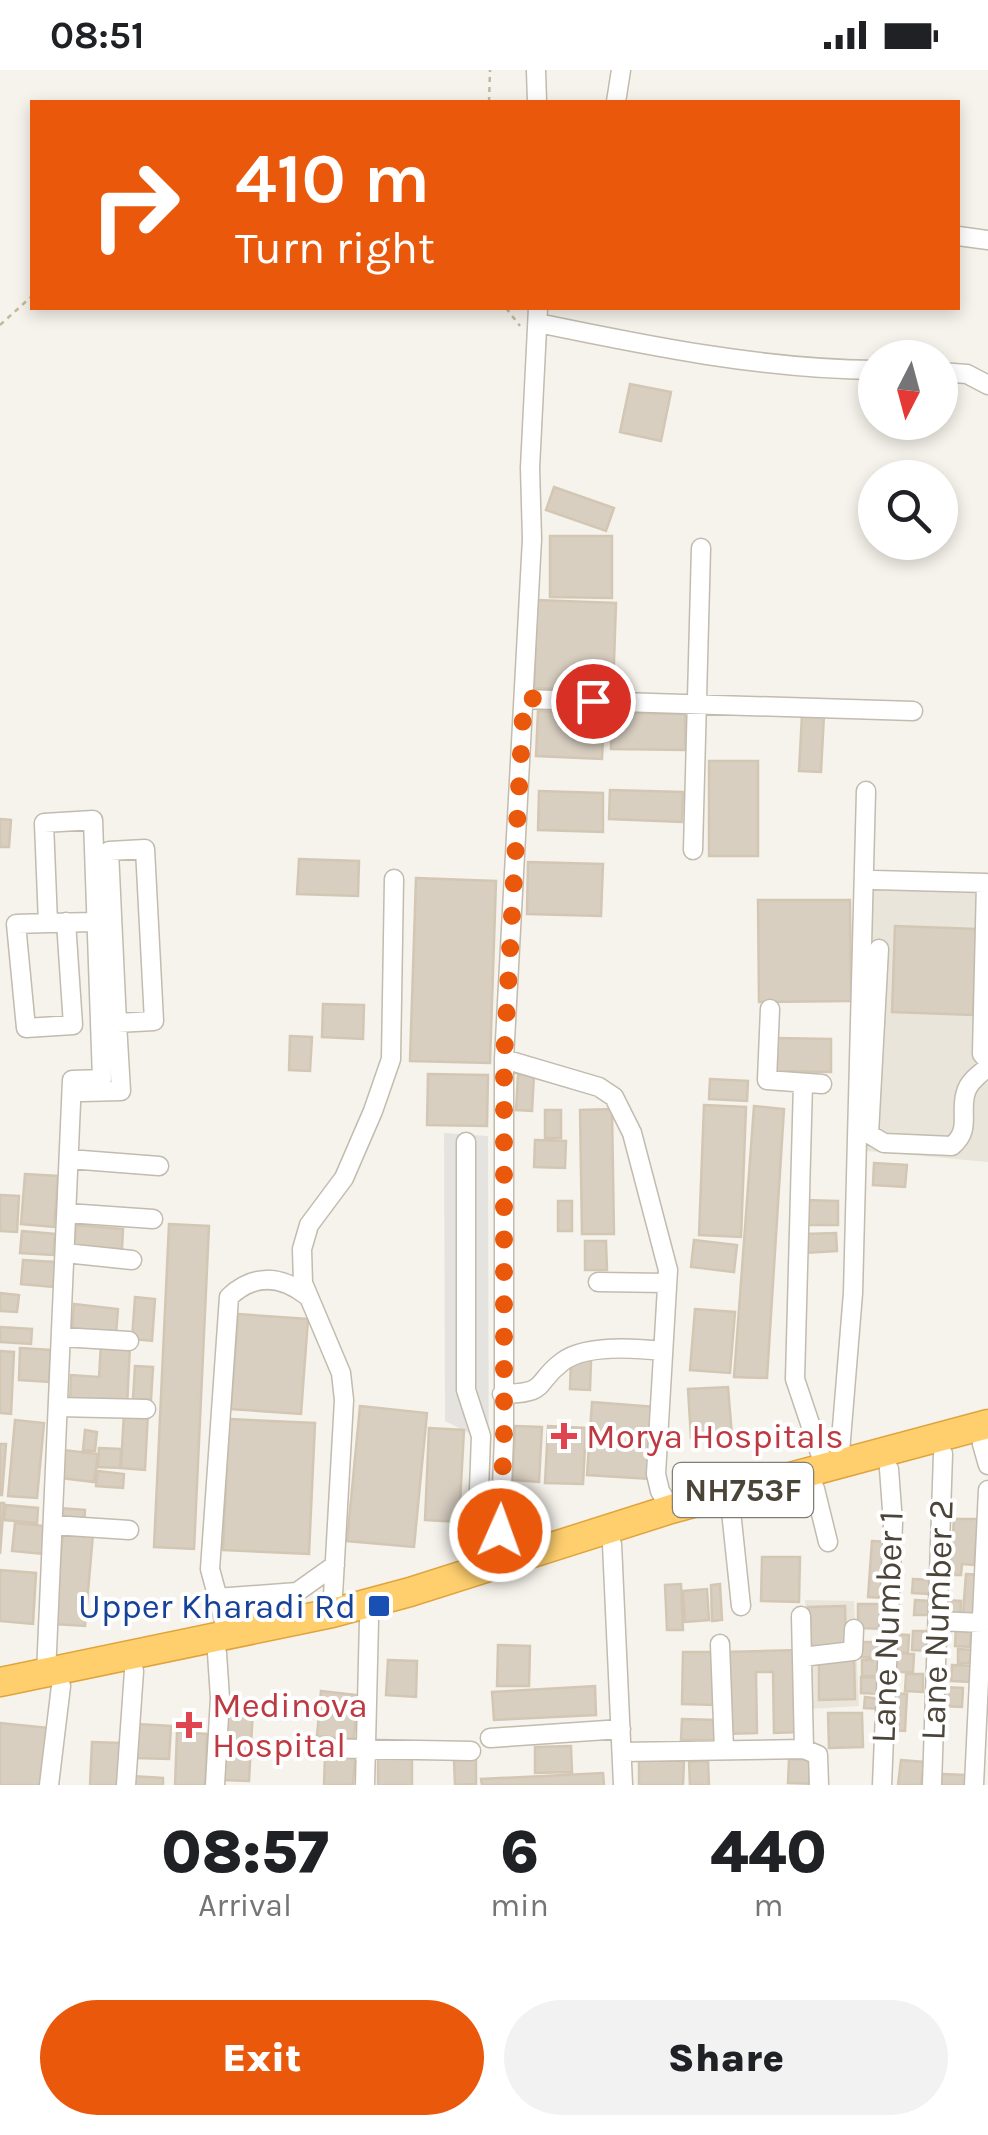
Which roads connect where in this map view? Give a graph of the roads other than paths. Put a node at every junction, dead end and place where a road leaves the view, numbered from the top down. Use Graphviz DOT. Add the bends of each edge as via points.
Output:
graph roads {
  1 [pos="536,70"];
  2 [pos="621,70"];
  3 [pos="536,100"];
  4 [pos="616,100"];
  5 [pos="960,236"];
  6 [pos="988,240"];
  7 [pos="538,315"];
  8 [pos="858,370"];
  9 [pos="958,373"];
  10 [pos="988,385"];
  11 [pos="702,548"];
  12 [pos="524,698"];
  13 [pos="696,704"];
  14 [pos="913,711"];
  15 [pos="866,791"];
  16 [pos="693,850"];
  17 [pos="394,879"];
  18 [pos="874,880"];
  19 [pos="96,922"];
  20 [pos="57,923"];
  21 [pos="879,949"];
  22 [pos="770,1009"];
  23 [pos="117,1023"];
  24 [pos="504,1059"];
  25 [pos="988,1064"];
  26 [pos="72,1092"];
  27 [pos="466,1142"];
  28 [pos="69,1159"];
  29 [pos="159,1166"];
  30 [pos="67,1213"];
  31 [pos="153,1219"];
  32 [pos="65,1253"];
  33 [pos="132,1260"];
  34 [pos="598,1282"];
  35 [pos="667,1282"];
  36 [pos="307,1296"];
  37 [pos="62,1337"];
  38 [pos="128,1340"];
  39 [pos="664,1351"];
  40 [pos="502,1394"];
  41 [pos="58,1407"];
  42 [pos="146,1410"];
  43 [pos="987,1444"];
  44 [pos="943,1454"];
  45 [pos="889,1469"];
  46 [pos="826,1474"];
  47 [pos="988,1490"];
  48 [pos="671,1509"];
  49 [pos="731,1511"];
  50 [pos="53,1526"];
  51 [pos="129,1530"];
  52 [pos="828,1542"];
  53 [pos="612,1544"];
  54 [pos="334,1565"];
  55 [pos="488,1566"];
  56 [pos="216,1598"];
  57 [pos="741,1606"];
  58 [pos="332,1613"];
  59 [pos="800,1616"];
  60 [pos="369,1620"];
  61 [pos="938,1621"];
  62 [pos="982,1622"];
  63 [pos="854,1629"];
  64 [pos="222,1644"];
  65 [pos="720,1644"];
  66 [pos="802,1656"];
  67 [pos="134,1671"];
  68 [pos="54,1680"];
  69 [pos="0,1682"];
  70 [pos="0,1698"];
  71 [pos="621,1730"];
  72 [pos="490,1738"];
  73 [pos="311,1748"];
  74 [pos="368,1748"];
  75 [pos="804,1748"];
  76 [pos="724,1750"];
  77 [pos="471,1751"];
  78 [pos="622,1752"];
  79 [pos="49,1785"];
  80 [pos="126,1785"];
  81 [pos="214,1785"];
  82 [pos="365,1785"];
  83 [pos="623,1785"];
  84 [pos="819,1785"];
  85 [pos="882,1785"];
  86 [pos="932,1785"];
  87 [pos="974,1785"];
  1 -- 3 [label="street"];
  2 -- 4 [label="street"];
  5 -- 6 [label="street"];
  7 -- 8 [label="street" via="624,341 806,370"];
  7 -- 12 [label="street"];
  9 -- 10 [label="street"];
  11 -- 13 [label="street"];
  12 -- 13 [label="street"];
  12 -- 24 [label="street"];
  13 -- 14 [label="street"];
  13 -- 16 [label="street"];
  15 -- 46 [label="street" via="853,1292 843,1452"];
  17 -- 36 [label="street" via="391,1059 344,1178 309,1225 302,1249"];
  18 -- 25 [label="street" via="986,883 982,1054"];
  19 -- 20 [label="street"];
  19 -- 20 [label="street" via="93,820 44,822"];
  19 -- 26 [label="street" via="102,1080 72,1080"];
  20 -- 20 [label="street" via="16,924 26,1028 74,1024"];
  21 -- 25 [label="street" via="869,1134 884,1142 952,1146 966,1122 965,1093"];
  22 -- 46 [label="street" via="767,1080 812,1083 795,1379"];
  23 -- 23 [label="street" via="154,1021 145,849 110,851"];
  23 -- 26 [label="street" via="120,1091"];
  24 -- 35 [label="street" via="578,1079 614,1097 636,1146"];
  24 -- 40 [label="street"];
  26 -- 28 [label="street"];
  27 -- 55 [label="street" via="466,1390 482,1436"];
  28 -- 29 [label="street"];
  28 -- 30 [label="street"];
  30 -- 31 [label="street"];
  30 -- 32 [label="street"];
  32 -- 33 [label="street"];
  32 -- 37 [label="street"];
  34 -- 35 [label="street"];
  35 -- 39 [label="street"];
  36 -- 54 [label="street" via="341,1373"];
  36 -- 56 [label="street" via="288,1282 266,1280 245,1282 229,1297 210,1569"];
  37 -- 38 [label="street"];
  37 -- 41 [label="street"];
  39 -- 40 [label="street" via="623,1347 563,1360 541,1387"];
  39 -- 48 [label="street" via="656,1474"];
  40 -- 55 [label="street"];
  41 -- 42 [label="street"];
  41 -- 50 [label="street"];
  43 -- 44 [label="highway, NH753F"];
  43 -- 46 [label="highway, NH753F"];
  44 -- 45 [label="highway, NH753F"];
  44 -- 61 [label="street, Lane Number 2"];
  45 -- 46 [label="highway, NH753F"];
  45 -- 85 [label="street, Lane Number 1" via="893,1523"];
  46 -- 48 [label="highway, NH753F"];
  46 -- 49 [label="highway, NH753F"];
  46 -- 52 [label="street"];
  47 -- 62 [label="street"];
  48 -- 55 [label="highway, NH753F"];
  49 -- 53 [label="highway, NH753F"];
  49 -- 57 [label="street"];
  50 -- 51 [label="street"];
  50 -- 68 [label="street"];
  53 -- 60 [label="highway, NH753F"];
  53 -- 71 [label="street"];
  54 -- 56 [label="street" via="297,1592"];
  54 -- 58 [label="street"];
  55 -- 58 [label="highway, NH753F"];
  56 -- 64 [label="street"];
  58 -- 64 [label="highway, NH753F"];
  59 -- 66 [label="street"];
  60 -- 64 [label="highway, NH753F"];
  60 -- 74 [label="street"];
  61 -- 62 [label="street"];
  61 -- 86 [label="street, Lane Number 2"];
  62 -- 87 [label="street"];
  63 -- 66 [label="street" via="853,1651"];
  64 -- 67 [label="highway, NH753F"];
  64 -- 68 [label="highway, NH753F"];
  64 -- 81 [label="street"];
  65 -- 76 [label="street"];
  66 -- 75 [label="street"];
  67 -- 68 [label="highway, NH753F"];
  67 -- 80 [label="street"];
  68 -- 69 [label="highway, NH753F"];
  68 -- 70 [label="highway, NH753F"];
  68 -- 79 [label="street"];
  71 -- 72 [label="street"];
  71 -- 78 [label="street"];
  73 -- 74 [label="street"];
  74 -- 77 [label="street"];
  74 -- 82 [label="street"];
  75 -- 76 [label="street"];
  75 -- 84 [label="street" via="818,1755"];
  76 -- 78 [label="street"];
  78 -- 83 [label="street"];
}
